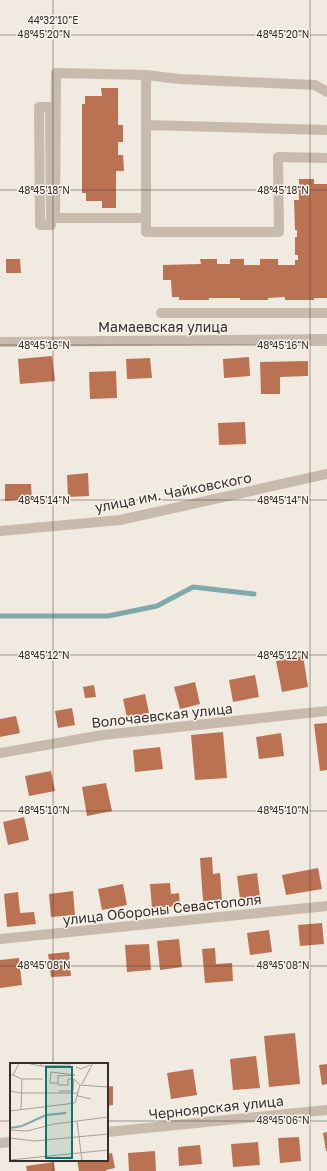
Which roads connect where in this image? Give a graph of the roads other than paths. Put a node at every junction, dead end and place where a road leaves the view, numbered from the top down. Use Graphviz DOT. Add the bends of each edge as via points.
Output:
graph roads {
  1 [pos="146,75"];
  2 [pos="327,92"];
  3 [pos="39,107"];
  4 [pos="146,125"];
  5 [pos="327,130"];
  6 [pos="327,158"];
  7 [pos="146,218"];
  8 [pos="161,313"];
  9 [pos="327,313"];
  10 [pos="327,339"];
  11 [pos="0,342"];
  12 [pos="327,474"];
  13 [pos="0,531"];
  14 [pos="327,711"];
  15 [pos="0,753"];
  16 [pos="327,906"];
  17 [pos="0,940"];
  18 [pos="327,1110"];
  19 [pos="108,1132"];
  20 [pos="10,1142"];
  21 [pos="0,1143"];
  1 -- 2 [label="street" via="179,79 315,85"];
  1 -- 4 [label="street"];
  1 -- 7 [label="street" via="56,73 55,218"];
  3 -- 3 [label="street" via="50,107 51,225 40,225"];
  4 -- 5 [label="street"];
  4 -- 7 [label="street"];
  6 -- 7 [label="street" via="278,157 280,232 146,232"];
  8 -- 9 [label="street"];
  10 -- 11 [label="street, Мамаевская улица"];
  12 -- 13 [label="street, улица им. Чайковского" via="120,520"];
  14 -- 15 [label="street, Волочаевская улица" via="103,734"];
  16 -- 17 [label="street, улица Обороны Севастополя"];
  18 -- 19 [label="street, Черноярская улица"];
  20 -- 21 [label="street"];
}
